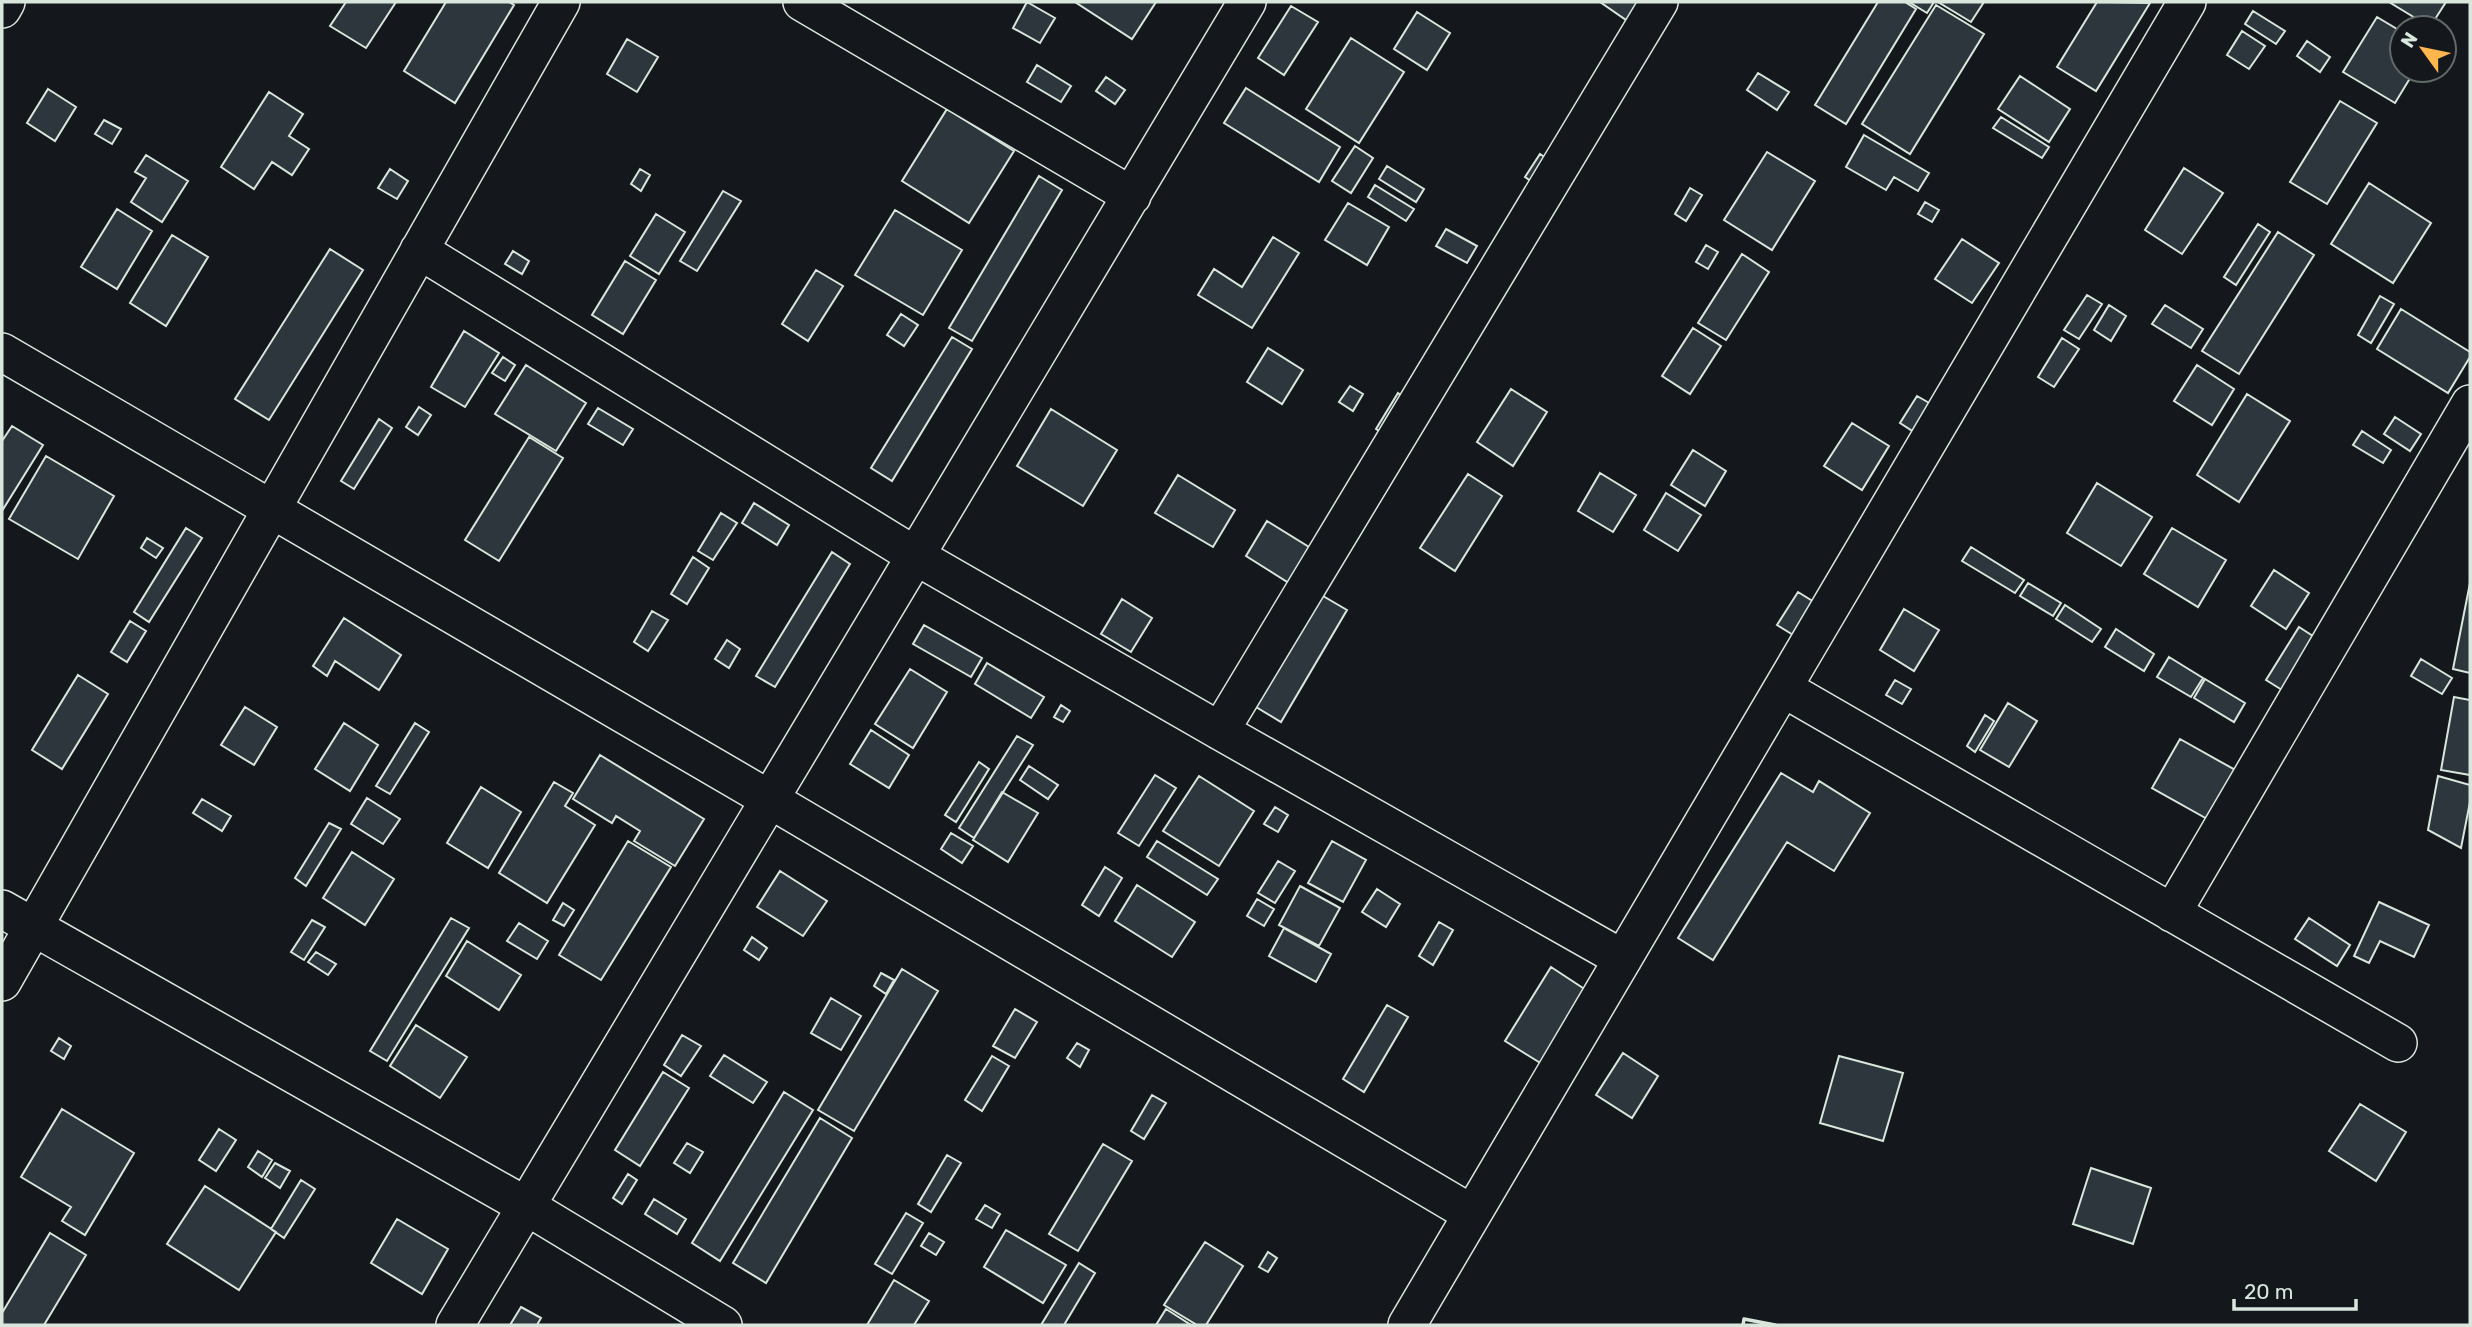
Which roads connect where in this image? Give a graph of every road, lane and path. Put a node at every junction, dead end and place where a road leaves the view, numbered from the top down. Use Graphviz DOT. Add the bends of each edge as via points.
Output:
graph roads {
  1 [pos="6,2"];
  2 [pos="561,2"];
  3 [pos="802,2"];
  4 [pos="1247,2"];
  5 [pos="1659,2"];
  6 [pos="2187,2"];
  7 [pos="2,9"];
  8 [pos="1132,196"];
  9 [pos="419,250"];
  10 [pos="2,352"];
  11 [pos="2470,404"];
  12 [pos="271,509"];
  13 [pos="915,555"];
  14 [pos="1783,688"];
  15 [pos="1220,731"];
  16 [pos="769,799"];
  17 [pos="2,909"];
  18 [pos="2172,913"];
  19 [pos="33,927"];
  20 [pos="1623,959"];
  21 [pos="2,982"];
  22 [pos="2398,1044"];
  23 [pos="526,1206"];
  24 [pos="1472,1214"];
  25 [pos="455,1325"];
  26 [pos="723,1325"];
  27 [pos="1407,1325"];
  1 -- 7 [label="street"];
  2 -- 9 [label="street"];
  3 -- 8 [label="street"];
  4 -- 8 [label="street"];
  5 -- 15 [label="street"];
  6 -- 14 [label="street"];
  8 -- 13 [label="street"];
  9 -- 12 [label="street"];
  9 -- 13 [label="street"];
  10 -- 12 [label="street"];
  11 -- 18 [label="street"];
  12 -- 16 [label="street"];
  12 -- 19 [label="street"];
  13 -- 15 [label="street"];
  13 -- 16 [label="street"];
  14 -- 18 [label="street"];
  14 -- 20 [label="street"];
  15 -- 20 [label="street"];
  16 -- 23 [label="street"];
  16 -- 24 [label="street"];
  17 -- 19 [label="street"];
  18 -- 22 [label="street"];
  19 -- 21 [label="street"];
  19 -- 23 [label="street"];
  20 -- 24 [label="street"];
  23 -- 25 [label="street"];
  23 -- 26 [label="street"];
  24 -- 27 [label="street"];
}
